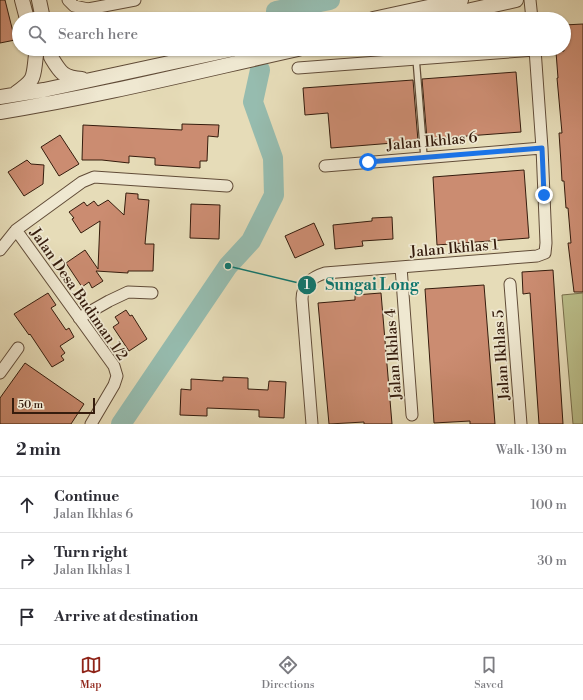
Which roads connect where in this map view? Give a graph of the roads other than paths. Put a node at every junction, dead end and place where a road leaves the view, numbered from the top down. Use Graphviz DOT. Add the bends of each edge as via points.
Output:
graph roads {
  1 [pos="22,0"];
  2 [pos="39,0"];
  3 [pos="135,0"];
  4 [pos="461,0"];
  5 [pos="516,0"];
  6 [pos="530,0"];
  7 [pos="71,3"];
  8 [pos="25,12"];
  9 [pos="42,12"];
  10 [pos="405,12"];
  11 [pos="462,12"];
  12 [pos="531,12"];
  13 [pos="35,56"];
  14 [pos="36,56"];
  15 [pos="51,56"];
  16 [pos="52,56"];
  17 [pos="201,56"];
  18 [pos="267,56"];
  19 [pos="446,56"];
  20 [pos="535,56"];
  21 [pos="416,58"];
  22 [pos="298,68"];
  23 [pos="90,80"];
  24 [pos="50,94"];
  25 [pos="14,95"];
  26 [pos="0,97"];
  27 [pos="0,112"];
  28 [pos="542,148"];
  29 [pos="424,157"];
  30 [pos="325,166"];
  31 [pos="226,186"];
  32 [pos="16,230"];
  33 [pos="0,250"];
  34 [pos="402,267"];
  35 [pos="510,284"];
  36 [pos="152,293"];
  37 [pos="79,318"];
  38 [pos="18,348"];
  39 [pos="0,373"];
  40 [pos="412,415"];
  41 [pos="91,424"];
  42 [pos="312,424"];
  43 [pos="521,424"];
  1 -- 8 [label="street"];
  2 -- 9 [label="street"];
  3 -- 7 [label="street" via="88,9"];
  4 -- 10 [label="street"];
  5 -- 11 [label="street"];
  6 -- 12 [label="street"];
  13 -- 25 [label="street" via="32,81"];
  14 -- 24 [label="street"];
  15 -- 24 [label="street"];
  16 -- 23 [label="street" via="61,73 67,77"];
  17 -- 23 [label="street"];
  18 -- 24 [label="street" via="69,100"];
  19 -- 21 [label="street"];
  20 -- 28 [label="street, Jalan Ikhlas 1"];
  21 -- 22 [label="street"];
  21 -- 29 [label="lane"];
  23 -- 24 [label="street"];
  24 -- 25 [label="street"];
  24 -- 27 [label="street"];
  25 -- 26 [label="street"];
  28 -- 29 [label="street, Jalan Ikhlas 6"];
  28 -- 34 [label="street, Jalan Ikhlas 1" via="545,253 537,256"];
  29 -- 30 [label="street, Jalan Ikhlas 6"];
  31 -- 32 [label="street" via="94,177 82,182"];
  32 -- 33 [label="street"];
  32 -- 37 [label="street, Jalan Desa Budiman 1/2"];
  34 -- 40 [label="street, Jalan Ikhlas 4"];
  34 -- 42 [label="street, Jalan Ikhlas 1" via="325,273 316,276 306,286 302,299"];
  35 -- 43 [label="street, Jalan Ikhlas 5"];
  36 -- 37 [label="street" via="128,292"];
  37 -- 41 [label="street, Jalan Desa Budiman 1/2" via="114,366 117,376"];
  38 -- 39 [label="street"];
}
